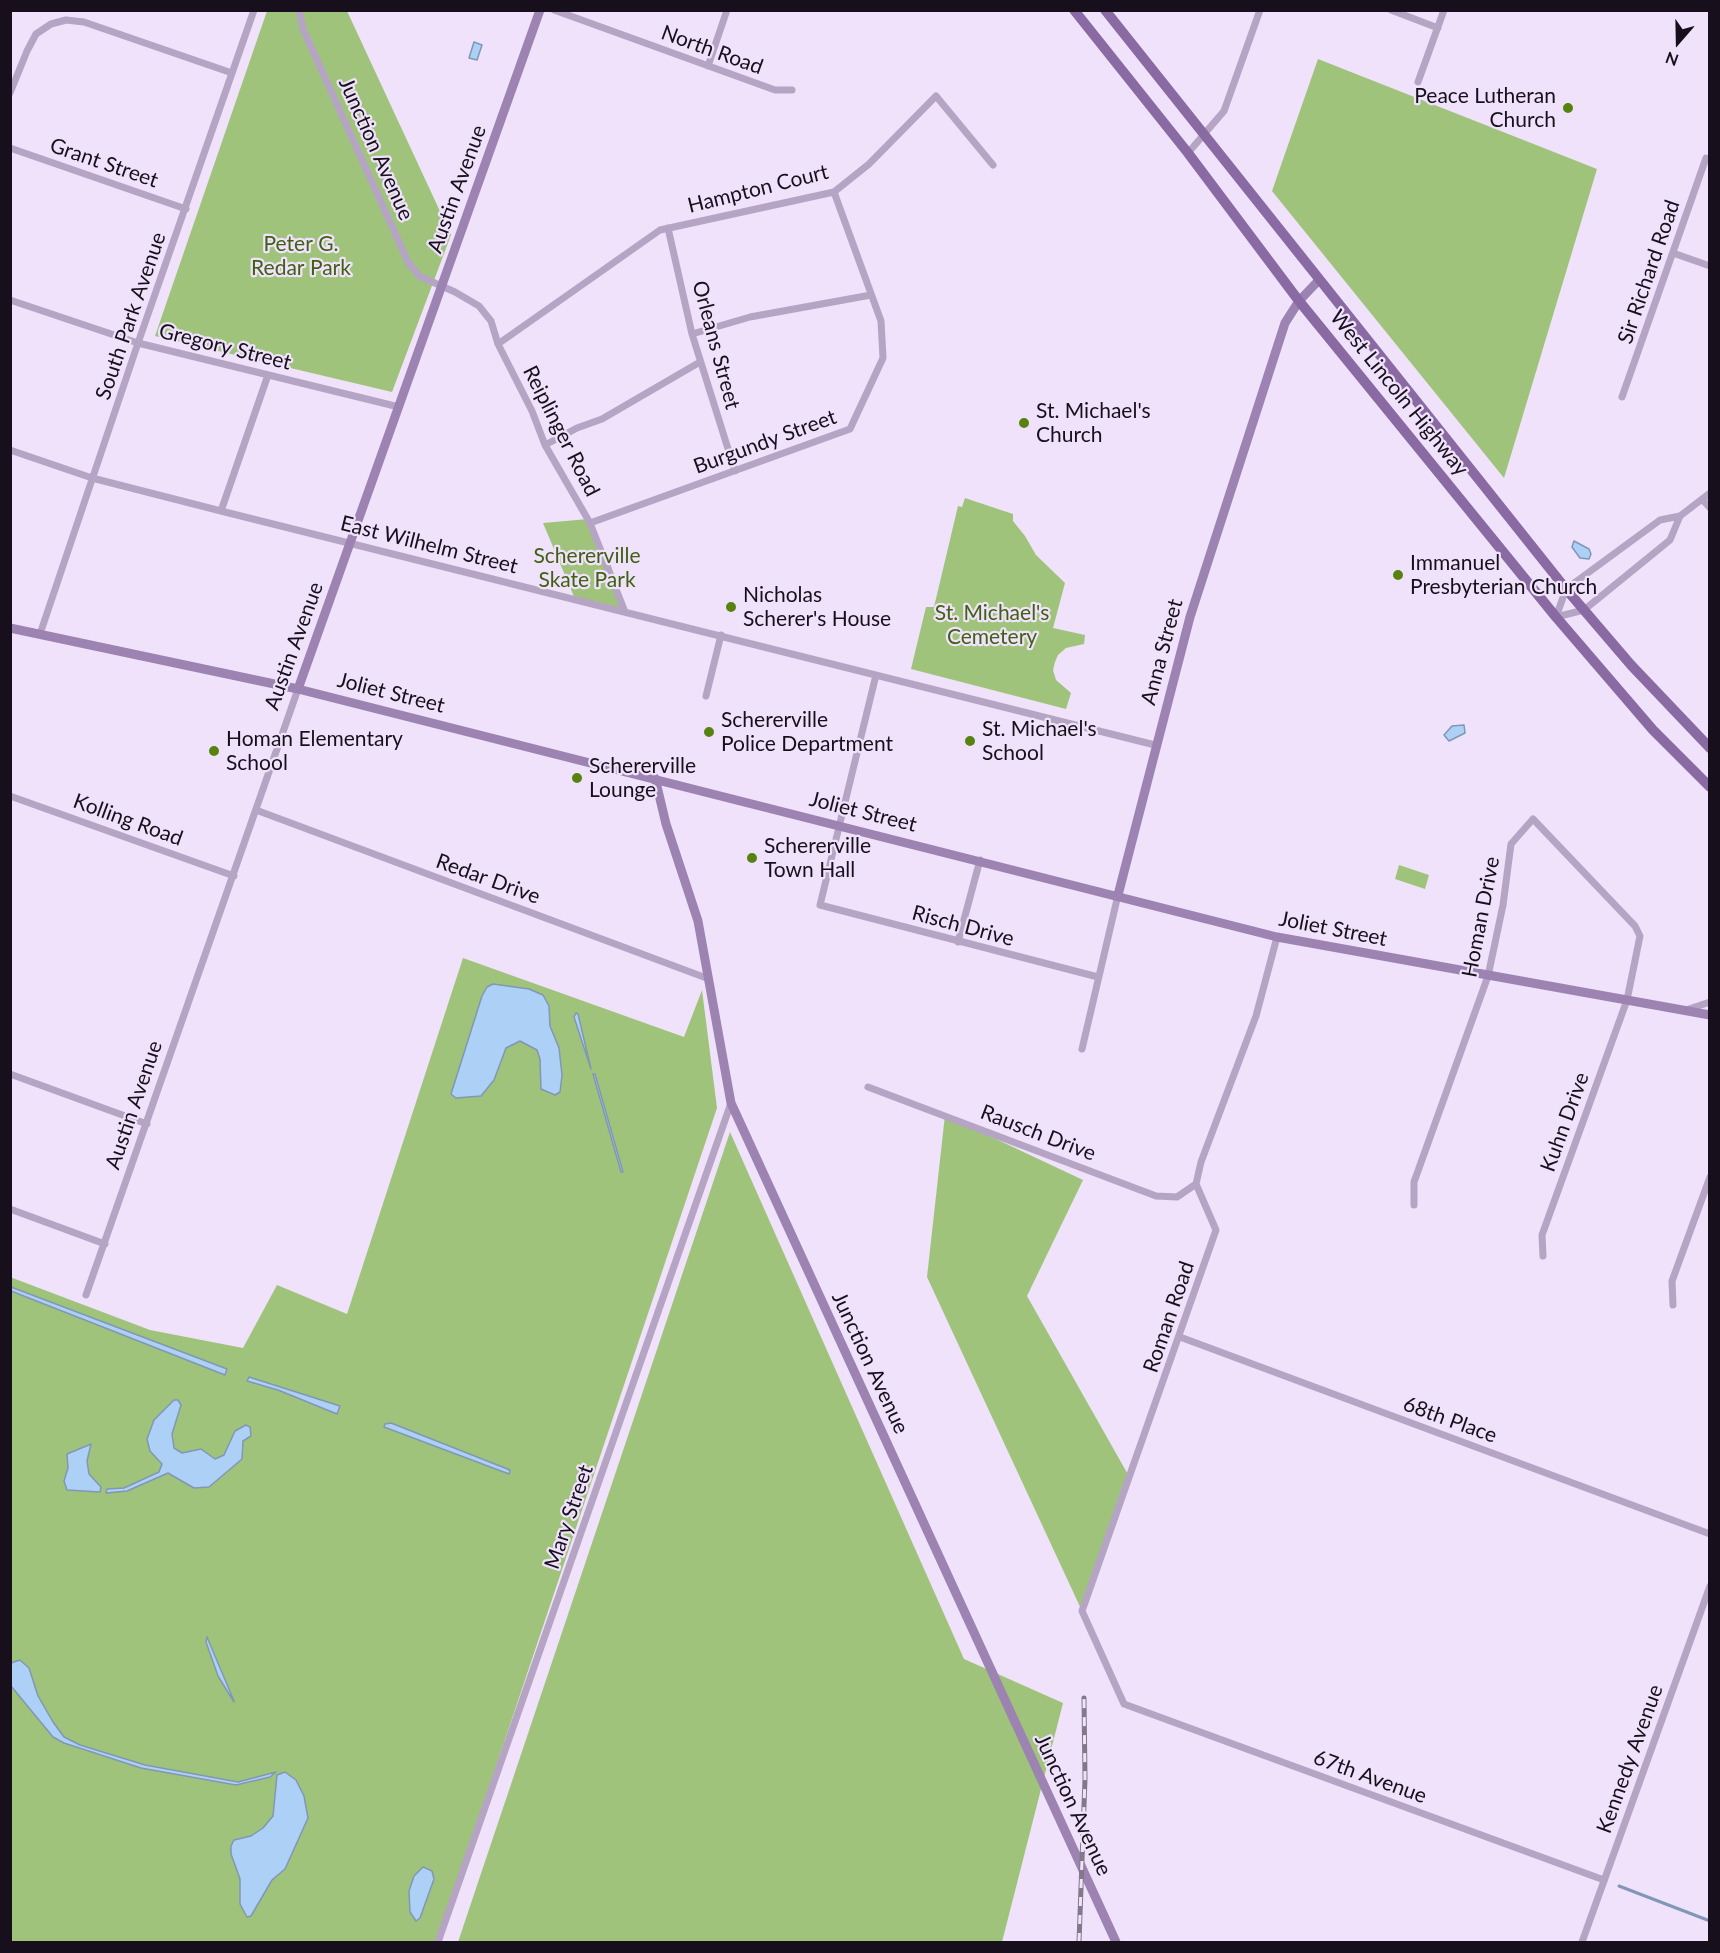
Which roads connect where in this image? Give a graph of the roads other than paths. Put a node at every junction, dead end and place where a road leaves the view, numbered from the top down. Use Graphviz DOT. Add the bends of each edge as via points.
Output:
graph roads {
  1 [pos="254,10"];
  2 [pos="299,10"];
  3 [pos="540,10"];
  4 [pos="554,10"];
  5 [pos="728,10"];
  6 [pos="1074,10"];
  7 [pos="1106,10"];
  8 [pos="1260,10"];
  9 [pos="1391,10"];
  10 [pos="1444,10"];
  11 [pos="1438,28"];
  12 [pos="708,66"];
  13 [pos="232,73"];
  14 [pos="1418,82"];
  15 [pos="792,90"];
  16 [pos="10,93"];
  17 [pos="1203,135"];
  18 [pos="10,148"];
  19 [pos="1188,153"];
  20 [pos="1706,158"];
  21 [pos="993,165"];
  22 [pos="834,192"];
  23 [pos="186,209"];
  24 [pos="668,228"];
  25 [pos="1673,253"];
  26 [pos="1710,266"];
  27 [pos="1319,280"];
  28 [pos="442,287"];
  29 [pos="871,295"];
  30 [pos="10,300"];
  31 [pos="1299,301"];
  32 [pos="692,334"];
  33 [pos="138,343"];
  34 [pos="498,344"];
  35 [pos="700,362"];
  36 [pos="268,375"];
  37 [pos="1622,396"];
  38 [pos="399,407"];
  39 [pos="546,446"];
  40 [pos="10,450"];
  41 [pos="735,471"];
  42 [pos="92,478"];
  43 [pos="1710,493"];
  44 [pos="1702,499"];
  45 [pos="1710,508"];
  46 [pos="221,512"];
  47 [pos="1680,516"];
  48 [pos="590,523"];
  49 [pos="351,543"];
  50 [pos="1566,589"];
  51 [pos="1584,610"];
  52 [pos="625,612"];
  53 [pos="1556,617"];
  54 [pos="10,628"];
  55 [pos="40,634"];
  56 [pos="721,635"];
  57 [pos="876,675"];
  58 [pos="298,689"];
  59 [pos="705,696"];
  60 [pos="1155,745"];
  61 [pos="1710,748"];
  62 [pos="655,778"];
  63 [pos="1710,787"];
  64 [pos="10,796"];
  65 [pos="256,810"];
  66 [pos="839,825"];
  67 [pos="980,860"];
  68 [pos="234,876"];
  69 [pos="1118,895"];
  70 [pos="1277,937"];
  71 [pos="958,942"];
  72 [pos="1488,976"];
  73 [pos="1098,977"];
  74 [pos="709,979"];
  75 [pos="1627,1000"];
  76 [pos="1710,1002"];
  77 [pos="1685,1011"];
  78 [pos="1710,1015"];
  79 [pos="1082,1049"];
  80 [pos="10,1074"];
  81 [pos="868,1087"];
  82 [pos="731,1103"];
  83 [pos="147,1124"];
  84 [pos="1710,1177"];
  85 [pos="1196,1184"];
  86 [pos="1414,1205"];
  87 [pos="10,1209"];
  88 [pos="105,1244"];
  89 [pos="1544,1256"];
  90 [pos="86,1295"];
  91 [pos="1673,1305"];
  92 [pos="1180,1337"];
  93 [pos="1710,1534"];
  94 [pos="1710,1586"];
  95 [pos="1124,1704"];
  96 [pos="1604,1880"];
  97 [pos="438,1942"];
  98 [pos="1116,1942"];
  99 [pos="1582,1942"];
  1 -- 13 [label="street, South Park Avenue"];
  2 -- 28 [label="street, Junction Avenue" via="303,29 408,262 419,276"];
  3 -- 28 [label="street, Austin Avenue"];
  4 -- 12 [label="street, North Road"];
  5 -- 12 [label="street"];
  6 -- 19 [label="main road, West Lincoln Highway"];
  7 -- 17 [label="main road, West Lincoln Highway"];
  8 -- 17 [label="street" via="1224,111"];
  9 -- 11 [label="street"];
  10 -- 11 [label="street"];
  11 -- 14 [label="street"];
  12 -- 15 [label="street, North Road" via="775,90"];
  13 -- 16 [label="street" via="84,22 66,20 36,34"];
  13 -- 23 [label="street, South Park Avenue"];
  17 -- 19 [label="street"];
  17 -- 27 [label="main road, West Lincoln Highway"];
  18 -- 23 [label="street, Grant Street"];
  19 -- 31 [label="main road, West Lincoln Highway"];
  20 -- 25 [label="street, Sir Richard Road"];
  21 -- 22 [label="street, Hampton Court" via="936,96 869,164"];
  22 -- 24 [label="street, Hampton Court"];
  22 -- 29 [label="street, Burgundy Street"];
  23 -- 33 [label="street, South Park Avenue"];
  24 -- 32 [label="street, Orleans Street"];
  24 -- 34 [label="street, Hampton Court"];
  25 -- 26 [label="street"];
  25 -- 37 [label="street, Sir Richard Road"];
  27 -- 31 [label="street, Anna Street"];
  27 -- 50 [label="main road, West Lincoln Highway"];
  28 -- 34 [label="street, Reiplinger Road" via="479,306 491,321"];
  28 -- 38 [label="street, Austin Avenue"];
  29 -- 32 [label="street" via="750,317"];
  29 -- 41 [label="street, Burgundy Street" via="881,321 883,358 850,429"];
  30 -- 33 [label="street, Gregory Street"];
  31 -- 53 [label="main road, West Lincoln Highway"];
  31 -- 60 [label="street, Anna Street" via="1285,322 1211,548"];
  32 -- 35 [label="street, Orleans Street"];
  33 -- 36 [label="street, Gregory Street"];
  33 -- 42 [label="street, South Park Avenue"];
  34 -- 39 [label="street, Reiplinger Road"];
  35 -- 39 [label="street" via="602,419"];
  35 -- 41 [label="street, Orleans Street"];
  36 -- 38 [label="street, Gregory Street"];
  36 -- 46 [label="street"];
  38 -- 49 [label="street, Austin Avenue"];
  39 -- 48 [label="street, Reiplinger Road"];
  40 -- 42 [label="street, East Wilhelm Street"];
  41 -- 48 [label="street, Burgundy Street"];
  42 -- 46 [label="street, East Wilhelm Street"];
  42 -- 55 [label="street, South Park Avenue"];
  43 -- 44 [label="street"];
  44 -- 45 [label="street"];
  44 -- 47 [label="street"];
  46 -- 49 [label="street, East Wilhelm Street"];
  47 -- 50 [label="street" via="1660,520"];
  47 -- 51 [label="street" via="1670,540"];
  48 -- 52 [label="street, Reiplinger Road"];
  49 -- 52 [label="street, East Wilhelm Street"];
  49 -- 58 [label="street, Austin Avenue"];
  50 -- 51 [label="main road, West Lincoln Highway"];
  50 -- 53 [label="street"];
  51 -- 53 [label="street"];
  51 -- 61 [label="main road, West Lincoln Highway" via="1630,665"];
  52 -- 56 [label="street, East Wilhelm Street"];
  53 -- 63 [label="main road, West Lincoln Highway" via="1653,730"];
  54 -- 55 [label="street, Joliet Street"];
  55 -- 58 [label="street, Joliet Street"];
  56 -- 57 [label="street, East Wilhelm Street"];
  56 -- 59 [label="street"];
  57 -- 60 [label="street, East Wilhelm Street"];
  57 -- 66 [label="street"];
  58 -- 62 [label="street, Joliet Street"];
  58 -- 65 [label="street, Austin Avenue"];
  60 -- 69 [label="street, Anna Street"];
  62 -- 66 [label="street, Joliet Street"];
  62 -- 74 [label="street, Junction Avenue" via="698,921"];
  64 -- 68 [label="street, Kolling Road"];
  65 -- 68 [label="street, Austin Avenue"];
  65 -- 74 [label="street, Redar Drive"];
  66 -- 67 [label="street, Joliet Street"];
  66 -- 71 [label="street, Risch Drive" via="820,904"];
  67 -- 69 [label="street, Joliet Street"];
  67 -- 71 [label="street"];
  68 -- 83 [label="street, Austin Avenue"];
  69 -- 70 [label="street, Joliet Street"];
  69 -- 73 [label="street, Anna Street"];
  70 -- 72 [label="street, Joliet Street"];
  70 -- 85 [label="street" via="1256,1016"];
  71 -- 73 [label="street, Risch Drive"];
  72 -- 75 [label="street, Joliet Street"];
  72 -- 75 [label="street, Homan Drive" via="1511,844 1533,819 1635,926 1640,936"];
  72 -- 86 [label="street, Homan Drive" via="1414,1182"];
  73 -- 79 [label="street, Anna Street"];
  74 -- 82 [label="street, Junction Avenue"];
  75 -- 77 [label="street, Joliet Street"];
  75 -- 89 [label="street, Kuhn Drive" via="1542,1235"];
  76 -- 77 [label="street"];
  77 -- 78 [label="street, Joliet Street"];
  80 -- 83 [label="street"];
  81 -- 85 [label="street, Rausch Drive" via="1156,1196 1177,1197"];
  82 -- 97 [label="street, Mary Street"];
  82 -- 98 [label="street, Junction Avenue"];
  83 -- 88 [label="street, Austin Avenue"];
  84 -- 91 [label="street" via="1672,1281"];
  85 -- 92 [label="street, Roman Road" via="1216,1230"];
  87 -- 88 [label="street"];
  88 -- 90 [label="street, Austin Avenue"];
  92 -- 93 [label="street, 68th Place"];
  92 -- 95 [label="street, Roman Road" via="1082,1611"];
  94 -- 96 [label="street, Kennedy Avenue"];
  95 -- 96 [label="street, 67th Avenue"];
  96 -- 99 [label="street, Kennedy Avenue"];
}
